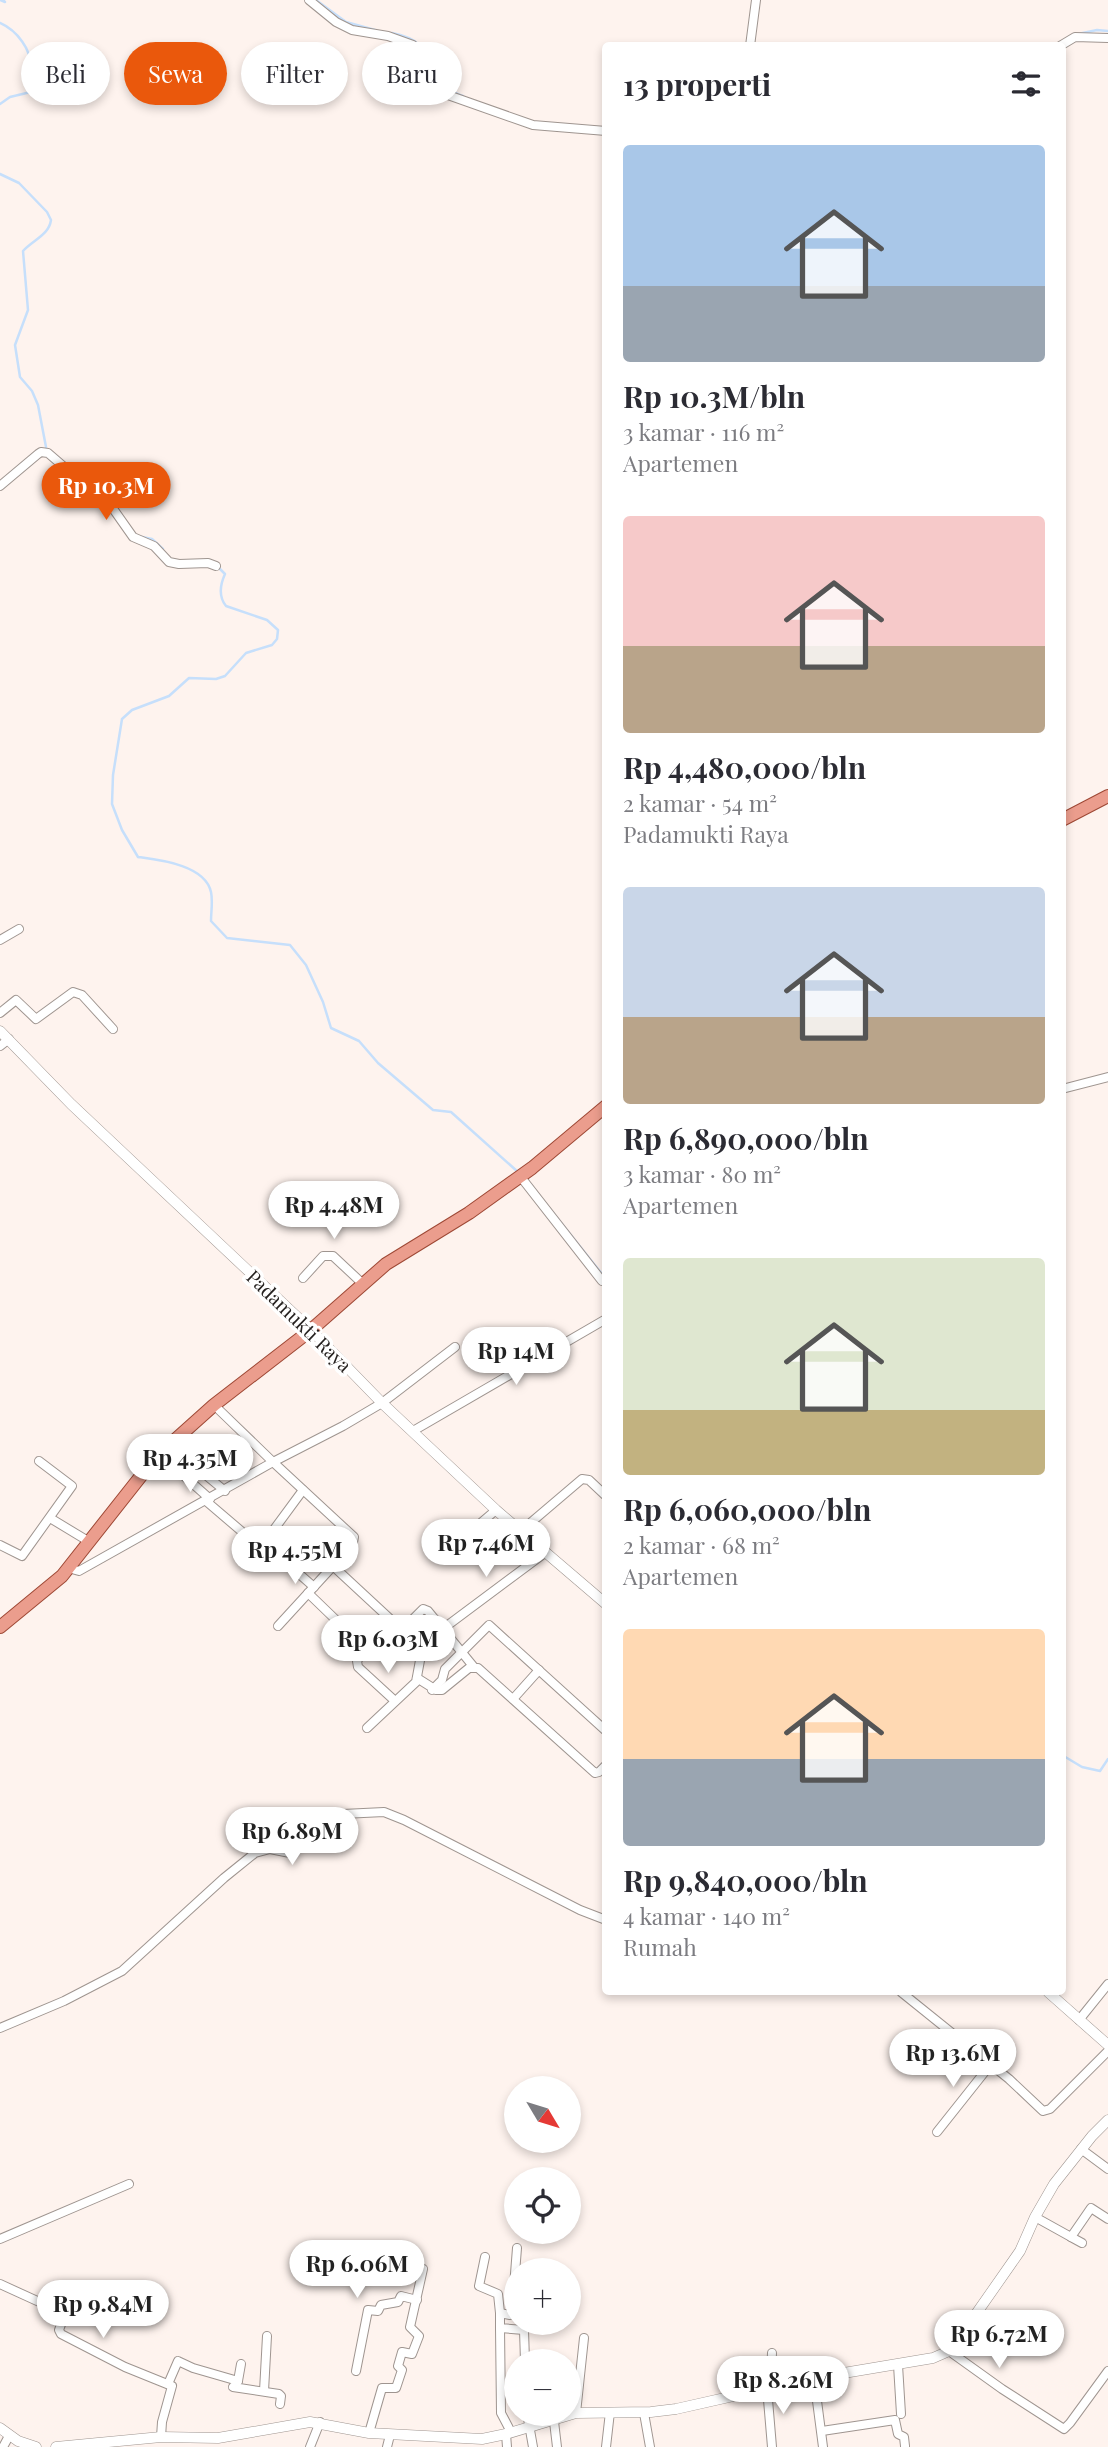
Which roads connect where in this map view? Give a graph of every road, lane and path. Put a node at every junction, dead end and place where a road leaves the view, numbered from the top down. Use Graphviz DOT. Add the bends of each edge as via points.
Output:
graph roads {
  1 [pos="309,0"];
  2 [pos="757,0"];
  3 [pos="1108,37"];
  4 [pos="751,42"];
  5 [pos="1066,42"];
  6 [pos="602,131"];
  7 [pos="0,486"];
  8 [pos="216,566"];
  9 [pos="1108,796"];
  10 [pos="1066,818"];
  11 [pos="19,929"];
  12 [pos="0,940"];
  13 [pos="0,1013"];
  14 [pos="113,1029"];
  15 [pos="0,1031"];
  16 [pos="4,1043"];
  17 [pos="1108,1077"];
  18 [pos="1066,1088"];
  19 [pos="602,1109"];
  20 [pos="520,1176"];
  21 [pos="303,1278"];
  22 [pos="602,1279"];
  23 [pos="363,1284"];
  24 [pos="602,1321"];
  25 [pos="311,1330"];
  26 [pos="455,1348"];
  27 [pos="382,1402"];
  28 [pos="214,1405"];
  29 [pos="413,1431"];
  30 [pos="39,1461"];
  31 [pos="273,1462"];
  32 [pos="303,1490"];
  33 [pos="225,1491"];
  34 [pos="602,1492"];
  35 [pos="208,1500"];
  36 [pos="496,1510"];
  37 [pos="50,1518"];
  38 [pos="522,1531"];
  39 [pos="88,1541"];
  40 [pos="264,1543"];
  41 [pos="0,1545"];
  42 [pos="455,1545"];
  43 [pos="546,1552"];
  44 [pos="488,1559"];
  45 [pos="333,1566"];
  46 [pos="68,1567"];
  47 [pos="311,1590"];
  48 [pos="602,1601"];
  49 [pos="278,1626"];
  50 [pos="0,1627"];
  51 [pos="443,1628"];
  52 [pos="402,1630"];
  53 [pos="461,1652"];
  54 [pos="473,1666"];
  55 [pos="539,1670"];
  56 [pos="417,1678"];
  57 [pos="432,1689"];
  58 [pos="513,1699"];
  59 [pos="395,1701"];
  60 [pos="602,1727"];
  61 [pos="367,1728"];
  62 [pos="602,1769"];
  63 [pos="602,1918"];
  64 [pos="1108,1984"];
  65 [pos="905,1995"];
  66 [pos="1051,1995"];
  67 [pos="1079,2020"];
  68 [pos="0,2028"];
  69 [pos="1108,2048"];
  70 [pos="991,2064"];
  71 [pos="1108,2120"];
  72 [pos="937,2133"];
  73 [pos="1081,2149"];
  74 [pos="1108,2169"];
  75 [pos="128,2184"];
  76 [pos="1035,2217"];
  77 [pos="1108,2219"];
  78 [pos="1070,2237"];
  79 [pos="0,2239"];
  80 [pos="1082,2243"];
  81 [pos="517,2248"];
  82 [pos="485,2257"];
  83 [pos="423,2269"];
  84 [pos="0,2284"];
  85 [pos="417,2300"];
  86 [pos="500,2313"];
  87 [pos="500,2328"];
  88 [pos="267,2336"];
  89 [pos="584,2338"];
  90 [pos="525,2349"];
  91 [pos="949,2351"];
  92 [pos="772,2353"];
  93 [pos="581,2363"];
  94 [pos="242,2364"];
  95 [pos="898,2365"];
  96 [pos="356,2371"];
  97 [pos="1108,2371"];
  98 [pos="814,2378"];
  99 [pos="238,2381"];
  100 [pos="168,2384"];
  101 [pos="769,2384"];
  102 [pos="264,2391"];
  103 [pos="280,2404"];
  104 [pos="581,2411"];
  105 [pos="610,2412"];
  106 [pos="644,2413"];
  107 [pos="901,2414"];
  108 [pos="320,2422"];
  109 [pos="514,2426"];
  110 [pos="529,2426"];
  111 [pos="554,2426"];
  112 [pos="0,2428"];
  113 [pos="370,2428"];
  114 [pos="508,2429"];
  115 [pos="822,2431"];
  116 [pos="417,2434"];
  117 [pos="162,2435"];
  118 [pos="390,2435"];
  119 [pos="9,2436"];
  120 [pos="201,2443"];
  121 [pos="461,2443"];
  122 [pos="905,2446"];
  123 [pos="3,2447"];
  124 [pos="36,2447"];
  125 [pos="59,2447"];
  126 [pos="310,2447"];
  127 [pos="387,2447"];
  128 [pos="414,2447"];
  129 [pos="506,2447"];
  130 [pos="533,2447"];
  131 [pos="557,2447"];
  132 [pos="606,2447"];
  133 [pos="650,2447"];
  134 [pos="772,2447"];
  135 [pos="823,2447"];
  1 -- 6 [label="street" via="352,30 413,45 445,94 533,125"];
  2 -- 4 [label="street"];
  3 -- 5 [label="street" via="1083,35"];
  7 -- 8 [label="street" via="38,454 48,453 114,510 133,537 154,546 169,562"];
  9 -- 10 [label="main road"];
  11 -- 12 [label="street"];
  13 -- 14 [label="street" via="16,1000 36,1019 73,992 82,995"];
  15 -- 16 [label="street, Padamukti Raya"];
  16 -- 25 [label="street, Padamukti Raya"];
  17 -- 18 [label="street"];
  19 -- 20 [label="main road"];
  20 -- 22 [label="street"];
  20 -- 23 [label="main road"];
  21 -- 23 [label="street" via="323,1256 332,1256"];
  23 -- 25 [label="main road"];
  24 -- 29 [label="street"];
  25 -- 27 [label="street, Padamukti Raya"];
  25 -- 28 [label="main road"];
  26 -- 27 [label="street"];
  27 -- 29 [label="street, Padamukti Raya"];
  27 -- 31 [label="street"];
  28 -- 31 [label="street"];
  28 -- 39 [label="main road" via="156,1457"];
  29 -- 36 [label="street, Padamukti Raya"];
  30 -- 37 [label="street" via="72,1486"];
  31 -- 32 [label="street"];
  31 -- 33 [label="street"];
  32 -- 40 [label="street"];
  32 -- 45 [label="street" via="354,1537"];
  33 -- 35 [label="street"];
  33 -- 35 [label="street" via="196,1467 183,1475"];
  34 -- 38 [label="street" via="582,1479"];
  35 -- 40 [label="street" via="250,1538"];
  35 -- 46 [label="street" via="79,1571"];
  36 -- 38 [label="street, Padamukti Raya"];
  36 -- 42 [label="street"];
  37 -- 39 [label="street"];
  37 -- 41 [label="street" via="22,1556"];
  38 -- 43 [label="street, Padamukti Raya"];
  38 -- 44 [label="street"];
  39 -- 46 [label="main road"];
  40 -- 47 [label="street"];
  43 -- 48 [label="street, Padamukti Raya"];
  43 -- 51 [label="street"];
  45 -- 47 [label="street"];
  45 -- 52 [label="street"];
  46 -- 50 [label="main road"];
  47 -- 49 [label="street"];
  47 -- 59 [label="street" via="363,1646 358,1667"];
  51 -- 52 [label="street" via="425,1609"];
  51 -- 53 [label="street"];
  52 -- 56 [label="street" via="421,1655"];
  53 -- 54 [label="street"];
  53 -- 55 [label="street" via="489,1625"];
  53 -- 57 [label="street"];
  54 -- 57 [label="street" via="442,1690"];
  54 -- 58 [label="street"];
  55 -- 58 [label="street"];
  55 -- 60 [label="street"];
  56 -- 57 [label="street"];
  56 -- 59 [label="street"];
  58 -- 62 [label="street" via="595,1773"];
  59 -- 61 [label="street"];
  63 -- 68 [label="street" via="404,1820 384,1812 343,1814 323,1821 290,1853 270,1849 256,1853 122,1971"];
  64 -- 67 [label="street"];
  65 -- 70 [label="street"];
  66 -- 67 [label="street"];
  67 -- 69 [label="street"];
  69 -- 70 [label="street" via="1045,2112"];
  70 -- 72 [label="street"];
  71 -- 73 [label="street"];
  73 -- 74 [label="street"];
  73 -- 76 [label="street"];
  75 -- 79 [label="street"];
  76 -- 78 [label="street"];
  76 -- 91 [label="street" via="1020,2250"];
  77 -- 78 [label="street" via="1091,2208"];
  78 -- 80 [label="street"];
  81 -- 86 [label="street" via="512,2312"];
  82 -- 86 [label="street" via="478,2285 498,2294"];
  83 -- 85 [label="street"];
  84 -- 100 [label="street" via="46,2305 55,2301 66,2306 61,2334"];
  85 -- 96 [label="street" via="401,2296 378,2311 368,2310"];
  85 -- 113 [label="street" via="410,2328 419,2335 413,2352 402,2351 396,2387 382,2388"];
  86 -- 87 [label="street"];
  87 -- 90 [label="street" via="524,2330"];
  87 -- 114 [label="street" via="501,2413"];
  88 -- 102 [label="street"];
  89 -- 93 [label="street"];
  91 -- 95 [label="street"];
  91 -- 97 [label="street" via="1064,2428"];
  92 -- 101 [label="street"];
  94 -- 99 [label="street"];
  95 -- 98 [label="street"];
  95 -- 107 [label="street"];
  98 -- 101 [label="street"];
  98 -- 115 [label="street"];
  99 -- 100 [label="street" via="178,2361"];
  99 -- 102 [label="street" via="233,2387"];
  100 -- 117 [label="street" via="173,2386"];
  101 -- 106 [label="street"];
  101 -- 134 [label="street"];
  102 -- 103 [label="street" via="280,2395"];
  104 -- 105 [label="street"];
  105 -- 106 [label="street"];
  105 -- 132 [label="street"];
  106 -- 133 [label="street"];
  108 -- 113 [label="street"];
  108 -- 120 [label="street" via="299,2422"];
  108 -- 126 [label="street"];
  109 -- 114 [label="street"];
  110 -- 130 [label="street"];
  111 -- 131 [label="street"];
  112 -- 119 [label="street"];
  113 -- 118 [label="street"];
  114 -- 121 [label="street"];
  114 -- 129 [label="street"];
  115 -- 122 [label="street" via="894,2420"];
  115 -- 135 [label="street"];
  116 -- 118 [label="street"];
  116 -- 121 [label="street"];
  116 -- 128 [label="street"];
  117 -- 120 [label="street"];
  117 -- 125 [label="street"];
  118 -- 127 [label="street"];
  119 -- 123 [label="street"];
  119 -- 124 [label="street"];
}
